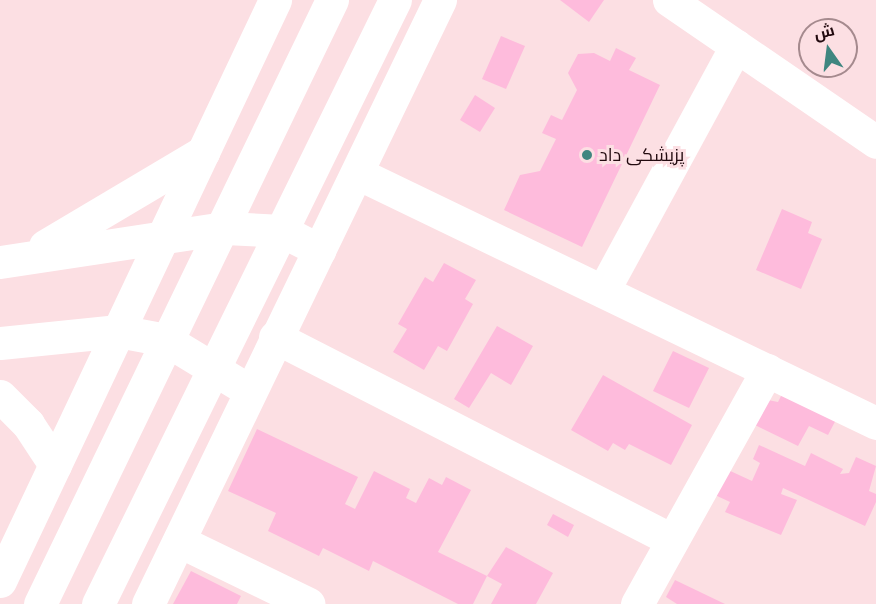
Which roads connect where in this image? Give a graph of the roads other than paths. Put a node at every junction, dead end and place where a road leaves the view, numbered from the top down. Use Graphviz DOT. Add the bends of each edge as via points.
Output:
graph roads {
  1 [pos="275,0"];
  2 [pos="332,0"];
  3 [pos="395,0"];
  4 [pos="440,0"];
  5 [pos="669,0"];
  6 [pos="736,46"];
  7 [pos="876,142"];
  8 [pos="203,152"];
  9 [pos="357,174"];
  10 [pos="225,228"];
  11 [pos="282,231"];
  12 [pos="164,235"];
  13 [pos="319,250"];
  14 [pos="12,260"];
  15 [pos="603,291"];
  16 [pos="118,331"];
  17 [pos="275,337"];
  18 [pos="166,340"];
  19 [pos="0,343"];
  20 [pos="214,367"];
  21 [pos="767,369"];
  22 [pos="250,391"];
  23 [pos="0,396"];
  24 [pos="876,423"];
  25 [pos="55,465"];
  26 [pos="672,540"];
  27 [pos="179,541"];
  28 [pos="0,581"];
  29 [pos="40,604"];
  30 [pos="98,604"];
  31 [pos="148,604"];
  32 [pos="309,604"];
  33 [pos="637,604"];
  1 -- 8 [label="street"];
  2 -- 10 [label="street"];
  3 -- 11 [label="street"];
  4 -- 9 [label="street"];
  5 -- 6 [label="street"];
  6 -- 7 [label="street"];
  6 -- 15 [label="street"];
  8 -- 12 [label="street"];
  8 -- 14 [label="street"];
  9 -- 13 [label="street"];
  9 -- 15 [label="street"];
  10 -- 11 [label="street"];
  10 -- 12 [label="street"];
  10 -- 18 [label="street"];
  11 -- 13 [label="street"];
  11 -- 20 [label="street"];
  12 -- 14 [label="street"];
  12 -- 16 [label="street"];
  13 -- 17 [label="street"];
  15 -- 21 [label="street"];
  16 -- 18 [label="street"];
  16 -- 19 [label="street"];
  16 -- 25 [label="street"];
  17 -- 22 [label="street"];
  17 -- 26 [label="street"];
  18 -- 20 [label="street"];
  18 -- 29 [label="street"];
  20 -- 22 [label="street"];
  20 -- 30 [label="street"];
  21 -- 24 [label="street"];
  21 -- 26 [label="street"];
  22 -- 27 [label="street"];
  23 -- 25 [label="street" via="28,424"];
  25 -- 28 [label="street"];
  26 -- 33 [label="street"];
  27 -- 31 [label="street"];
  27 -- 32 [label="street"];
}
